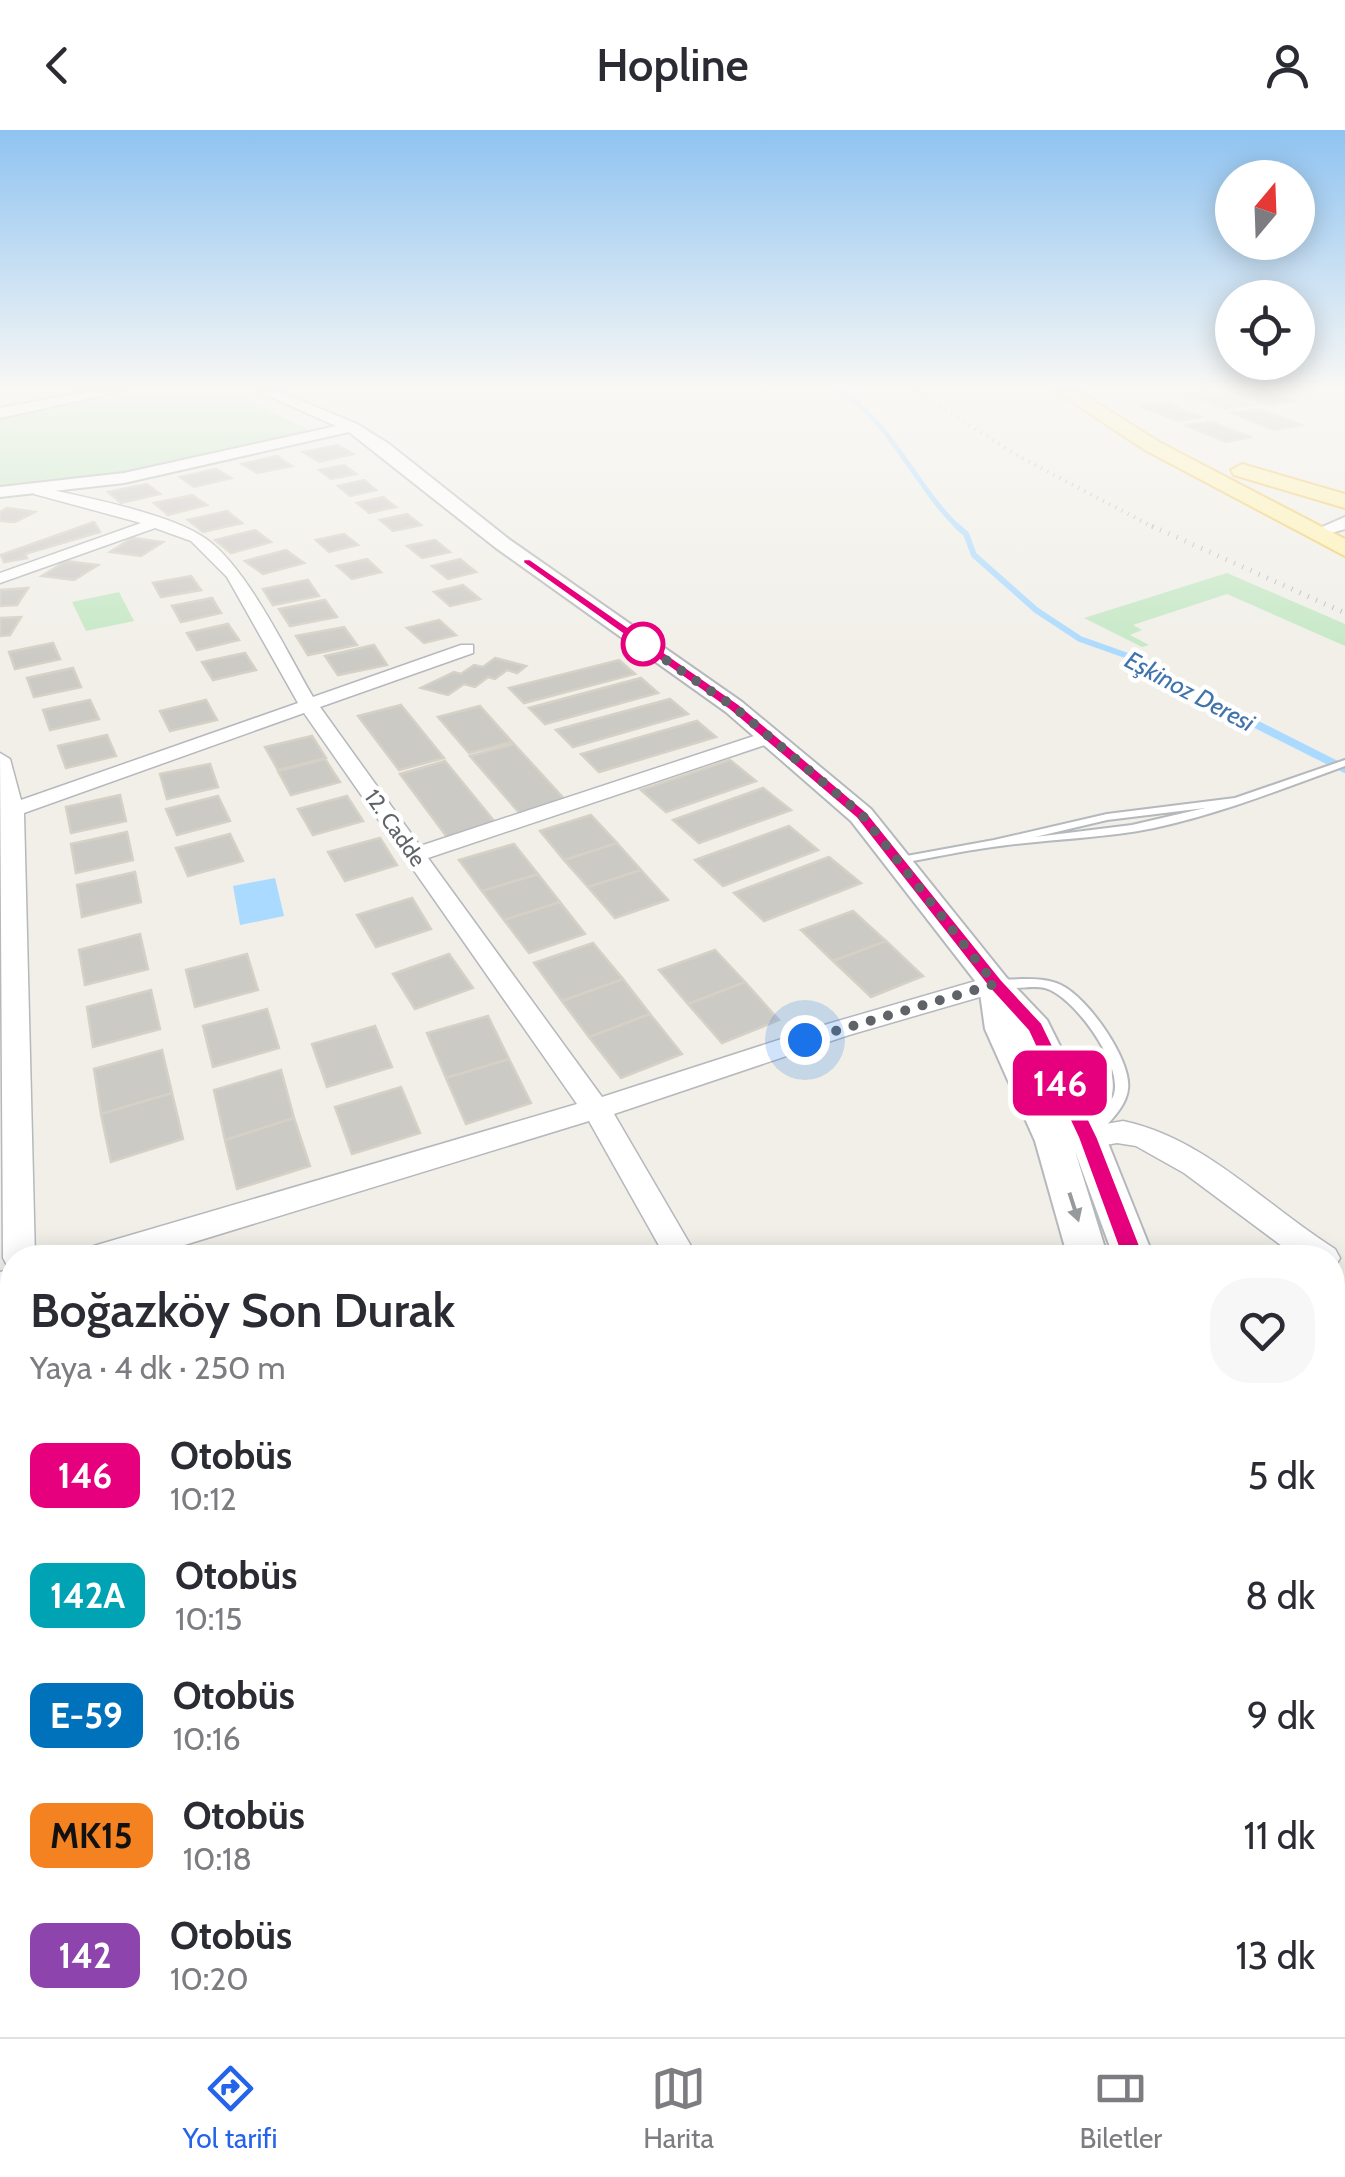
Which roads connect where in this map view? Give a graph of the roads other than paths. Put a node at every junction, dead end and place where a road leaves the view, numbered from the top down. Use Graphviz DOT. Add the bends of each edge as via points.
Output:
graph roads {
  1 [pos="101,480"];
  2 [pos="424,480"];
  3 [pos="1224,480"];
  4 [pos="1242,480"];
  5 [pos="1271,480"];
  6 [pos="39,490"];
  7 [pos="0,492"];
  8 [pos="1345,501"];
  9 [pos="155,523"];
  10 [pos="1338,534"];
  11 [pos="0,578"];
  12 [pos="467,649"];
  13 [pos="309,706"];
  14 [pos="770,737"];
  15 [pos="0,758"];
  16 [pos="1345,764"];
  17 [pos="7,812"];
  18 [pos="414,855"];
  19 [pos="900,860"];
  20 [pos="995,984"];
  21 [pos="596,1109"];
  22 [pos="1070,1140"];
  23 [pos="19,1245"];
  24 [pos="141,1245"];
  25 [pos="674,1245"];
  26 [pos="1086,1245"];
  27 [pos="1127,1245"];
  28 [pos="1300,1245"];
  1 -- 6 [label="street"];
  2 -- 14 [label="street"];
  3 -- 10 [label="main road"];
  4 -- 10 [label="main road"];
  5 -- 8 [label="main road"];
  6 -- 7 [label="street"];
  6 -- 9 [label="street, 12. Cadde"];
  9 -- 11 [label="street"];
  9 -- 13 [label="street, 12. Cadde" via="196,538 233,575"];
  12 -- 13 [label="street"];
  13 -- 17 [label="street"];
  13 -- 18 [label="street, 12. Cadde"];
  14 -- 18 [label="street"];
  14 -- 19 [label="street" via="862,815"];
  15 -- 17 [label="street"];
  16 -- 19 [label="lane" via="1122,830"];
  17 -- 23 [label="street"];
  18 -- 21 [label="street, 12. Cadde"];
  19 -- 20 [label="street"];
  20 -- 21 [label="street"];
  20 -- 22 [label="street" via="1002,1029"];
  20 -- 22 [label="lane" via="1040,982 1062,990 1101,1036 1122,1078 1121,1094"];
  21 -- 24 [label="street"];
  21 -- 25 [label="street, 12. Cadde"];
  22 -- 26 [label="street, one-way"];
  22 -- 27 [label="street"];
  22 -- 28 [label="street" via="1125,1132 1157,1140"];
}
